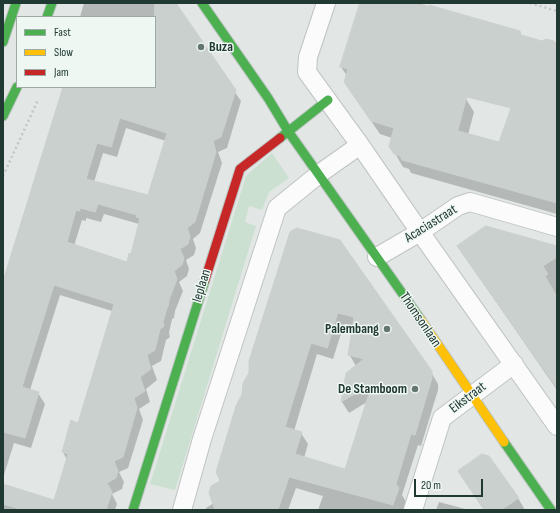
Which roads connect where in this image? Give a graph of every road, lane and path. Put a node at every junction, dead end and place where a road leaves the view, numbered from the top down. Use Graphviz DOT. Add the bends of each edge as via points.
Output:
graph roads {
  1 [pos="16,3"];
  2 [pos="52,3"];
  3 [pos="202,3"];
  4 [pos="326,3"];
  5 [pos="530,3"];
  6 [pos="557,11"];
  7 [pos="46,16"];
  8 [pos="3,42"];
  9 [pos="16,88"];
  10 [pos="39,98"];
  11 [pos="328,100"];
  12 [pos="3,116"];
  13 [pos="288,131"];
  14 [pos="360,145"];
  15 [pos="319,174"];
  16 [pos="3,176"];
  17 [pos="557,227"];
  18 [pos="420,232"];
  19 [pos="377,257"];
  20 [pos="514,364"];
  21 [pos="472,396"];
  22 [pos="557,426"];
  23 [pos="132,510"];
  24 [pos="182,510"];
  25 [pos="413,510"];
  26 [pos="551,510"];
  1 -- 8 [label="street"];
  2 -- 7 [label="street"];
  3 -- 13 [label="street, Thomsonlaan"];
  4 -- 11 [label="street" via="308,57 308,72"];
  5 -- 6 [label="path"];
  9 -- 12 [label="street"];
  10 -- 16 [label="path"];
  11 -- 13 [label="street, Ieplaan"];
  11 -- 14 [label="street"];
  13 -- 15 [label="street, Thomsonlaan"];
  13 -- 23 [label="street, Ieplaan" via="240,169"];
  14 -- 15 [label="street"];
  14 -- 18 [label="street"];
  15 -- 19 [label="street, Thomsonlaan"];
  15 -- 24 [label="street" via="277,208 202,439"];
  17 -- 18 [label="street, Acaciastraat" via="470,202 458,206"];
  18 -- 19 [label="street, Acaciastraat"];
  18 -- 20 [label="street"];
  19 -- 21 [label="street, Thomsonlaan"];
  20 -- 21 [label="street, Eikstraat"];
  20 -- 22 [label="street"];
  21 -- 25 [label="street, Eikstraat" via="442,418"];
  21 -- 26 [label="street, Thomsonlaan"];
}
